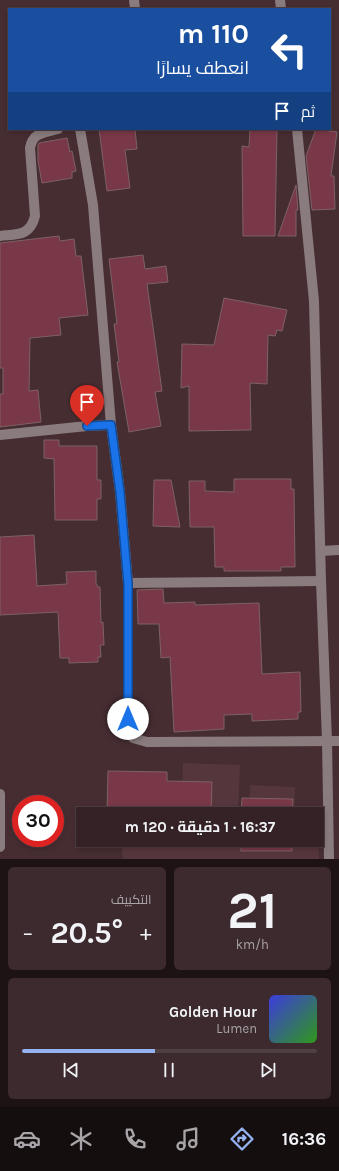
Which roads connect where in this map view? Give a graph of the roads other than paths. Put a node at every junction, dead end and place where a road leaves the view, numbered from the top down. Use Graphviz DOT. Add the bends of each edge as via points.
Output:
graph roads {
  1 [pos="55,130"];
  2 [pos="80,130"];
  3 [pos="297,130"];
  4 [pos="0,236"];
  5 [pos="111,425"];
  6 [pos="0,435"];
  7 [pos="339,550"];
  8 [pos="321,551"];
  9 [pos="321,582"];
  10 [pos="128,584"];
  11 [pos="327,741"];
  12 [pos="339,741"];
  13 [pos="0,794"];
  14 [pos="0,847"];
  15 [pos="329,859"];
  1 -- 4 [label="street" via="35,136 31,141 35,216 33,225 26,231"];
  2 -- 5 [label="street" via="93,205"];
  3 -- 8 [label="street" via="314,301"];
  5 -- 6 [label="street"];
  5 -- 10 [label="street"];
  7 -- 8 [label="street"];
  8 -- 9 [label="street"];
  9 -- 10 [label="street"];
  9 -- 11 [label="street"];
  10 -- 11 [label="street" via="128,719 133,738 147,742"];
  11 -- 12 [label="street"];
  11 -- 15 [label="street"];
  13 -- 14 [label="street"];
}
